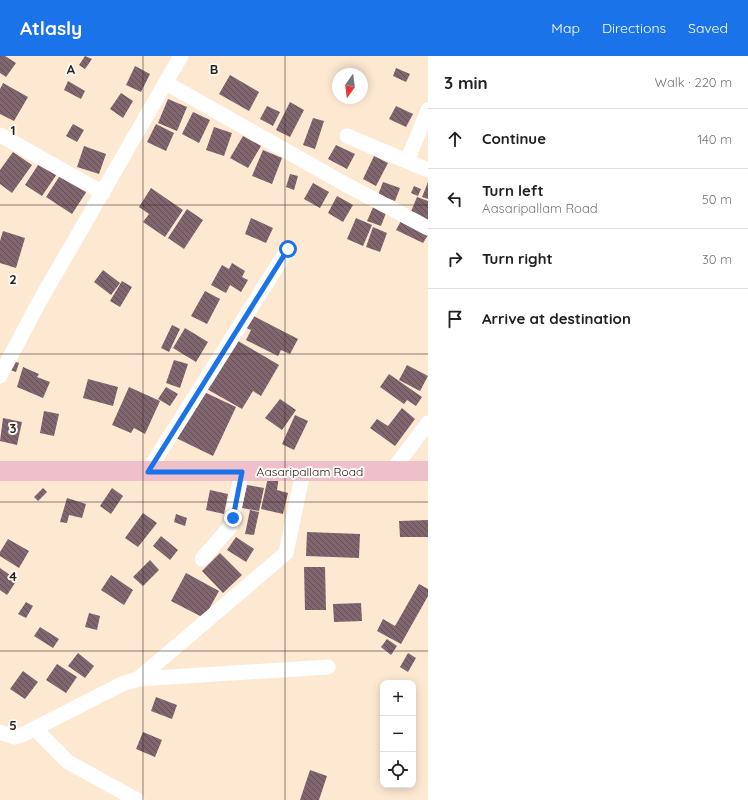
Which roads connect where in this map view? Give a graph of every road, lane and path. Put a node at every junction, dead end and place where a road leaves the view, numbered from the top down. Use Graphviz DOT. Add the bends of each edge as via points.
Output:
graph roads {
  1 [pos="181,56"];
  2 [pos="166,83"];
  3 [pos="428,110"];
  4 [pos="0,135"];
  5 [pos="347,136"];
  6 [pos="407,161"];
  7 [pos="428,170"];
  8 [pos="103,193"];
  9 [pos="428,228"];
  10 [pos="288,249"];
  11 [pos="0,376"];
  12 [pos="428,423"];
  13 [pos="428,471"];
  14 [pos="0,472"];
  15 [pos="148,472"];
  16 [pos="242,472"];
  17 [pos="303,472"];
  18 [pos="391,472"];
  19 [pos="202,559"];
  20 [pos="328,668"];
  21 [pos="138,679"];
  22 [pos="35,729"];
  23 [pos="0,732"];
  24 [pos="137,800"];
  1 -- 2 [label="street"];
  2 -- 8 [label="street"];
  2 -- 9 [label="street"];
  3 -- 6 [label="street"];
  4 -- 8 [label="street"];
  5 -- 6 [label="street"];
  6 -- 7 [label="street"];
  8 -- 11 [label="street" via="38,304"];
  10 -- 15 [label="street"];
  12 -- 18 [label="street"];
  13 -- 18 [label="main road, Aasaripallam Road"];
  14 -- 15 [label="main road, Aasaripallam Road"];
  15 -- 16 [label="main road, Aasaripallam Road"];
  16 -- 17 [label="main road, Aasaripallam Road"];
  16 -- 19 [label="street" via="230,527"];
  17 -- 18 [label="main road, Aasaripallam Road"];
  17 -- 21 [label="street" via="286,553"];
  20 -- 21 [label="street"];
  21 -- 22 [label="street" via="122,684"];
  22 -- 23 [label="street" via="14,737"];
  22 -- 24 [label="street" via="68,762"];
}
